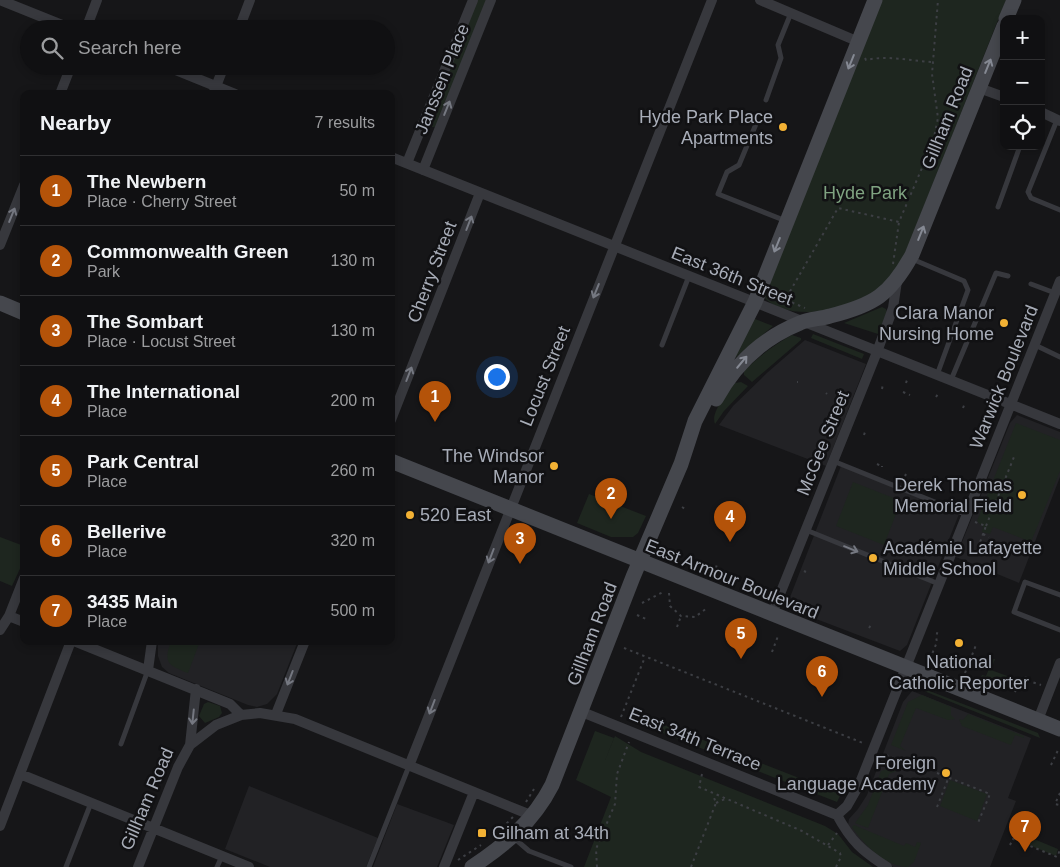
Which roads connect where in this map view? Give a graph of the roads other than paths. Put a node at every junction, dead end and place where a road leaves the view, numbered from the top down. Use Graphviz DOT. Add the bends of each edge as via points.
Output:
graph roads {
  1 [pos="0,0"];
  2 [pos="97,0"];
  3 [pos="250,0"];
  4 [pos="473,0"];
  5 [pos="490,0"];
  6 [pos="712,0"];
  7 [pos="760,0"];
  8 [pos="875,0"];
  9 [pos="1014,0"];
  10 [pos="791,13"];
  11 [pos="1008,15"];
  12 [pos="50,20"];
  13 [pos="89,20"];
  14 [pos="242,20"];
  15 [pos="1000,36"];
  16 [pos="859,42"];
  17 [pos="67,75"];
  18 [pos="184,75"];
  19 [pos="221,75"];
  20 [pos="979,88"];
  21 [pos="62,90"];
  22 [pos="215,90"];
  23 [pos="1000,96"];
  24 [pos="766,100"];
  25 [pos="1045,114"];
  26 [pos="1059,120"];
  27 [pos="756,124"];
  28 [pos="420,130"];
  29 [pos="436,136"];
  30 [pos="1019,150"];
  31 [pos="395,159"];
  32 [pos="407,164"];
  33 [pos="423,170"];
  34 [pos="480,193"];
  35 [pos="20,195"];
  36 [pos="998,207"];
  37 [pos="1060,210"];
  38 [pos="787,222"];
  39 [pos="0,245"];
  40 [pos="614,246"];
  41 [pos="910,258"];
  42 [pos="689,276"];
  43 [pos="1008,276"];
  44 [pos="897,281"];
  45 [pos="1060,281"];
  46 [pos="1031,284"];
  47 [pos="1055,293"];
  48 [pos="755,302"];
  49 [pos="0,303"];
  50 [pos="20,311"];
  51 [pos="805,316"];
  52 [pos="662,345"];
  53 [pos="1035,345"];
  54 [pos="877,352"];
  55 [pos="1060,357"];
  56 [pos="937,375"];
  57 [pos="951,381"];
  58 [pos="1011,404"];
  59 [pos="395,410"];
  60 [pos="1060,424"];
  61 [pos="833,462"];
  62 [pos="395,463"];
  63 [pos="680,464"];
  64 [pos="510,509"];
  65 [pos="967,515"];
  66 [pos="806,530"];
  67 [pos="640,562"];
  68 [pos="939,584"];
  69 [pos="20,588"];
  70 [pos="1060,595"];
  71 [pos="772,614"];
  72 [pos="9,616"];
  73 [pos="20,620"];
  74 [pos="0,630"];
  75 [pos="1060,630"];
  76 [pos="71,645"];
  77 [pos="83,645"];
  78 [pos="151,645"];
  79 [pos="302,645"];
  80 [pos="1060,663"];
  81 [pos="906,668"];
  82 [pos="148,670"];
  83 [pos="196,689"];
  84 [pos="582,712"];
  85 [pos="276,714"];
  86 [pos="241,715"];
  87 [pos="1038,720"];
  88 [pos="1060,729"];
  89 [pos="121,744"];
  90 [pos="190,745"];
  91 [pos="410,766"];
  92 [pos="20,774"];
  93 [pos="474,792"];
  94 [pos="92,803"];
  95 [pos="837,815"];
  96 [pos="533,816"];
  97 [pos="0,826"];
  98 [pos="154,828"];
  99 [pos="514,837"];
  100 [pos="222,856"];
  101 [pos="66,867"];
  102 [pos="138,867"];
  103 [pos="217,867"];
  104 [pos="249,867"];
  105 [pos="369,867"];
  106 [pos="444,867"];
  107 [pos="472,867"];
  108 [pos="571,867"];
  109 [pos="887,867"];
  1 -- 12 [label="street"];
  2 -- 13 [label="street"];
  3 -- 14 [label="street"];
  4 -- 28 [label="street, Janssen Place"];
  29 -- 5 [label="street, Janssen Place, one-way"];
  6 -- 40 [label="street, Locust Street"];
  7 -- 10 [label="street"];
  8 -- 16 [label="main road, Gillham Road"];
  9 -- 11 [label="main road"];
  10 -- 16 [label="street"];
  10 -- 24 [label="lane" via="778,45 781,58"];
  20 -- 15 [label="main road, Gillham Road, one-way"];
  16 -- 38 [label="main road, Gillham Road, one-way"];
  17 -- 21 [label="street"];
  18 -- 22 [label="street"];
  19 -- 22 [label="street"];
  20 -- 23 [label="street"];
  41 -- 20 [label="main road, Gillham Road, one-way"];
  25 -- 26 [label="street"];
  26 -- 37 [label="lane" via="1028,192 1031,198"];
  27 -- 38 [label="lane" via="739,165 727,172 718,194"];
  28 -- 29 [label="street"];
  28 -- 32 [label="street, Janssen Place"];
  29 -- 33 [label="street, Janssen Place"];
  30 -- 36 [label="lane"];
  31 -- 32 [label="street, East 36th Street"];
  32 -- 33 [label="street, East 36th Street"];
  33 -- 34 [label="street, East 36th Street"];
  34 -- 40 [label="street, East 36th Street"];
  59 -- 34 [label="street, Cherry Street, one-way"];
  39 -- 35 [label="street, one-way"];
  38 -- 48 [label="main road, Gillham Road, one-way"];
  40 -- 42 [label="street, East 36th Street"];
  40 -- 64 [label="street, Locust Street, one-way"];
  41 -- 44 [label="main road, Gillham Road"];
  41 -- 56 [label="lane" via="964,281 968,290"];
  42 -- 48 [label="street, East 36th Street"];
  42 -- 52 [label="lane"];
  43 -- 57 [label="lane" via="996,273"];
  44 -- 51 [label="main road, Gillham Road" via="869,303 842,313"];
  44 -- 54 [label="street, McGee Street" via="893,308"];
  45 -- 47 [label="street, Warwick Boulevard"];
  46 -- 47 [label="lane"];
  47 -- 53 [label="street, Warwick Boulevard"];
  48 -- 51 [label="street, East 36th Street"];
  48 -- 63 [label="main road, Gillham Road" via="695,421"];
  49 -- 50 [label="main road"];
  51 -- 54 [label="street, East 36th Street"];
  63 -- 51 [label="main road, Gillham Road, one-way" via="719,394 748,355"];
  53 -- 55 [label="lane"];
  53 -- 58 [label="street, Warwick Boulevard"];
  54 -- 56 [label="street, East 36th Street"];
  54 -- 61 [label="street, McGee Street"];
  56 -- 57 [label="street, East 36th Street"];
  57 -- 58 [label="street, East 36th Street"];
  58 -- 60 [label="street, East 36th Street"];
  58 -- 65 [label="street, Warwick Boulevard"];
  61 -- 65 [label="lane"];
  61 -- 66 [label="street, McGee Street"];
  62 -- 64 [label="main road, East Armour Boulevard"];
  63 -- 67 [label="main road, Gillham Road"];
  64 -- 67 [label="main road, East Armour Boulevard"];
  64 -- 91 [label="street, Locust Street, one-way"];
  65 -- 68 [label="street, Warwick Boulevard"];
  66 -- 68 [label="lane, one-way"];
  66 -- 71 [label="street, McGee Street"];
  67 -- 71 [label="main road, East Armour Boulevard"];
  67 -- 84 [label="main road, Gillham Road"];
  68 -- 81 [label="street, Warwick Boulevard"];
  69 -- 72 [label="street"];
  70 -- 75 [label="lane" via="1025,582 1014,612"];
  71 -- 81 [label="main road, East Armour Boulevard"];
  72 -- 73 [label="street"];
  72 -- 74 [label="street"];
  76 -- 92 [label="street"];
  77 -- 82 [label="street"];
  78 -- 82 [label="street"];
  79 -- 85 [label="street, one-way"];
  80 -- 87 [label="street"];
  81 -- 87 [label="main road, East Armour Boulevard"];
  81 -- 95 [label="street, Warwick Boulevard" via="860,785 848,806"];
  82 -- 83 [label="street"];
  82 -- 89 [label="lane"];
  83 -- 86 [label="street" via="230,704"];
  83 -- 90 [label="street, Gillham Road, one-way"];
  84 -- 95 [label="street, East 34th Terrace"];
  84 -- 96 [label="main road, Gillham Road" via="552,786"];
  85 -- 86 [label="street, Gillham Road"];
  85 -- 91 [label="street, Gillham Road" via="295,718"];
  86 -- 90 [label="street, Gillham Road" via="216,725"];
  87 -- 88 [label="main road, East Armour Boulevard"];
  90 -- 98 [label="street, Gillham Road"];
  91 -- 93 [label="street, Gillham Road"];
  91 -- 105 [label="lane"];
  92 -- 94 [label="street"];
  92 -- 97 [label="street"];
  93 -- 96 [label="street, Gillham Road"];
  93 -- 106 [label="street"];
  94 -- 98 [label="street"];
  94 -- 101 [label="lane"];
  95 -- 109 [label="street" via="846,833 862,851"];
  96 -- 99 [label="main road, Gillham Road"];
  98 -- 100 [label="street"];
  98 -- 102 [label="street, Gillham Road"];
  99 -- 107 [label="main road, Gillham Road"];
  99 -- 108 [label="lane" via="529,851"];
  100 -- 103 [label="lane"];
  100 -- 104 [label="street"];
}
